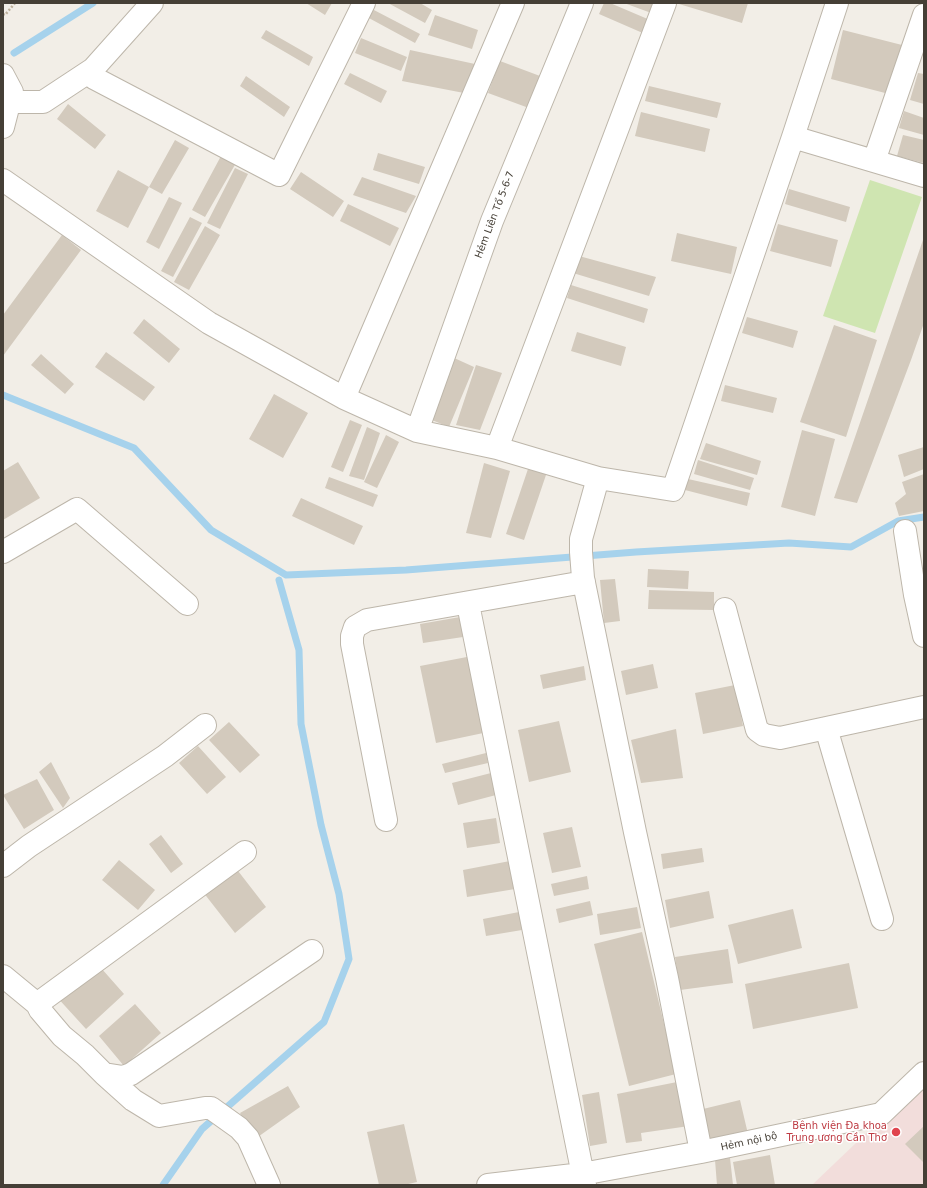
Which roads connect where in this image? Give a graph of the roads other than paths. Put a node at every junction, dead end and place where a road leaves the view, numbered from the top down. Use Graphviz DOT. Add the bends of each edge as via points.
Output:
graph roads {
  1 [pos="152,3"];
  2 [pos="364,3"];
  3 [pos="513,3"];
  4 [pos="582,3"];
  5 [pos="665,3"];
  6 [pos="837,3"];
  7 [pos="924,15"];
  8 [pos="93,69"];
  9 [pos="3,75"];
  10 [pos="10,102"];
  11 [pos="3,128"];
  12 [pos="793,137"];
  13 [pos="874,161"];
  14 [pos="924,176"];
  15 [pos="3,180"];
  16 [pos="344,398"];
  17 [pos="417,431"];
  18 [pos="497,448"];
  19 [pos="598,478"];
  20 [pos="905,531"];
  21 [pos="3,552"];
  22 [pos="584,580"];
  23 [pos="187,604"];
  24 [pos="468,604"];
  25 [pos="725,609"];
  26 [pos="924,636"];
  27 [pos="924,707"];
  28 [pos="204,725"];
  29 [pos="826,728"];
  30 [pos="386,820"];
  31 [pos="245,852"];
  32 [pos="3,866"];
  33 [pos="882,918"];
  34 [pos="312,951"];
  35 [pos="3,977"];
  36 [pos="37,1004"];
  37 [pos="924,1073"];
  38 [pos="104,1074"];
  39 [pos="701,1152"];
  40 [pos="583,1180"];
  41 [pos="269,1185"];
  42 [pos="488,1185"];
  1 -- 8 [label="street"];
  2 -- 8 [label="street" via="278,175 94,78"];
  3 -- 16 [label="street"];
  4 -- 17 [label="street, Hẻm Liên Tổ 5-6-7" via="492,221"];
  5 -- 18 [label="street"];
  6 -- 12 [label="street"];
  7 -- 13 [label="street"];
  8 -- 10 [label="street" via="43,102"];
  9 -- 10 [label="street" via="12,92"];
  10 -- 11 [label="street"];
  12 -- 13 [label="street"];
  12 -- 19 [label="street" via="673,490"];
  13 -- 14 [label="street"];
  15 -- 16 [label="street" via="209,323"];
  16 -- 17 [label="street"];
  17 -- 18 [label="street"];
  18 -- 19 [label="street"];
  19 -- 22 [label="street" via="581,539"];
  20 -- 26 [label="street"];
  21 -- 23 [label="street" via="77,509"];
  22 -- 24 [label="street"];
  22 -- 39 [label="street"];
  24 -- 30 [label="street" via="367,620 355,627 352,644"];
  24 -- 40 [label="street"];
  25 -- 29 [label="street" via="757,730 764,735 780,738"];
  27 -- 29 [label="street"];
  28 -- 32 [label="street" via="165,756"];
  29 -- 33 [label="street"];
  31 -- 36 [label="street"];
  34 -- 38 [label="street" via="131,1074 123,1077"];
  35 -- 36 [label="street"];
  36 -- 38 [label="street" via="62,1036 86,1055"];
  37 -- 39 [label="street, Hẻm nội bộ" via="881,1114"];
  38 -- 41 [label="street" via="133,1100 159,1116 211,1108 239,1128 248,1138"];
  39 -- 40 [label="street, Hẻm nội bộ"];
  40 -- 42 [label="street, Hẻm nội bộ"];
}
